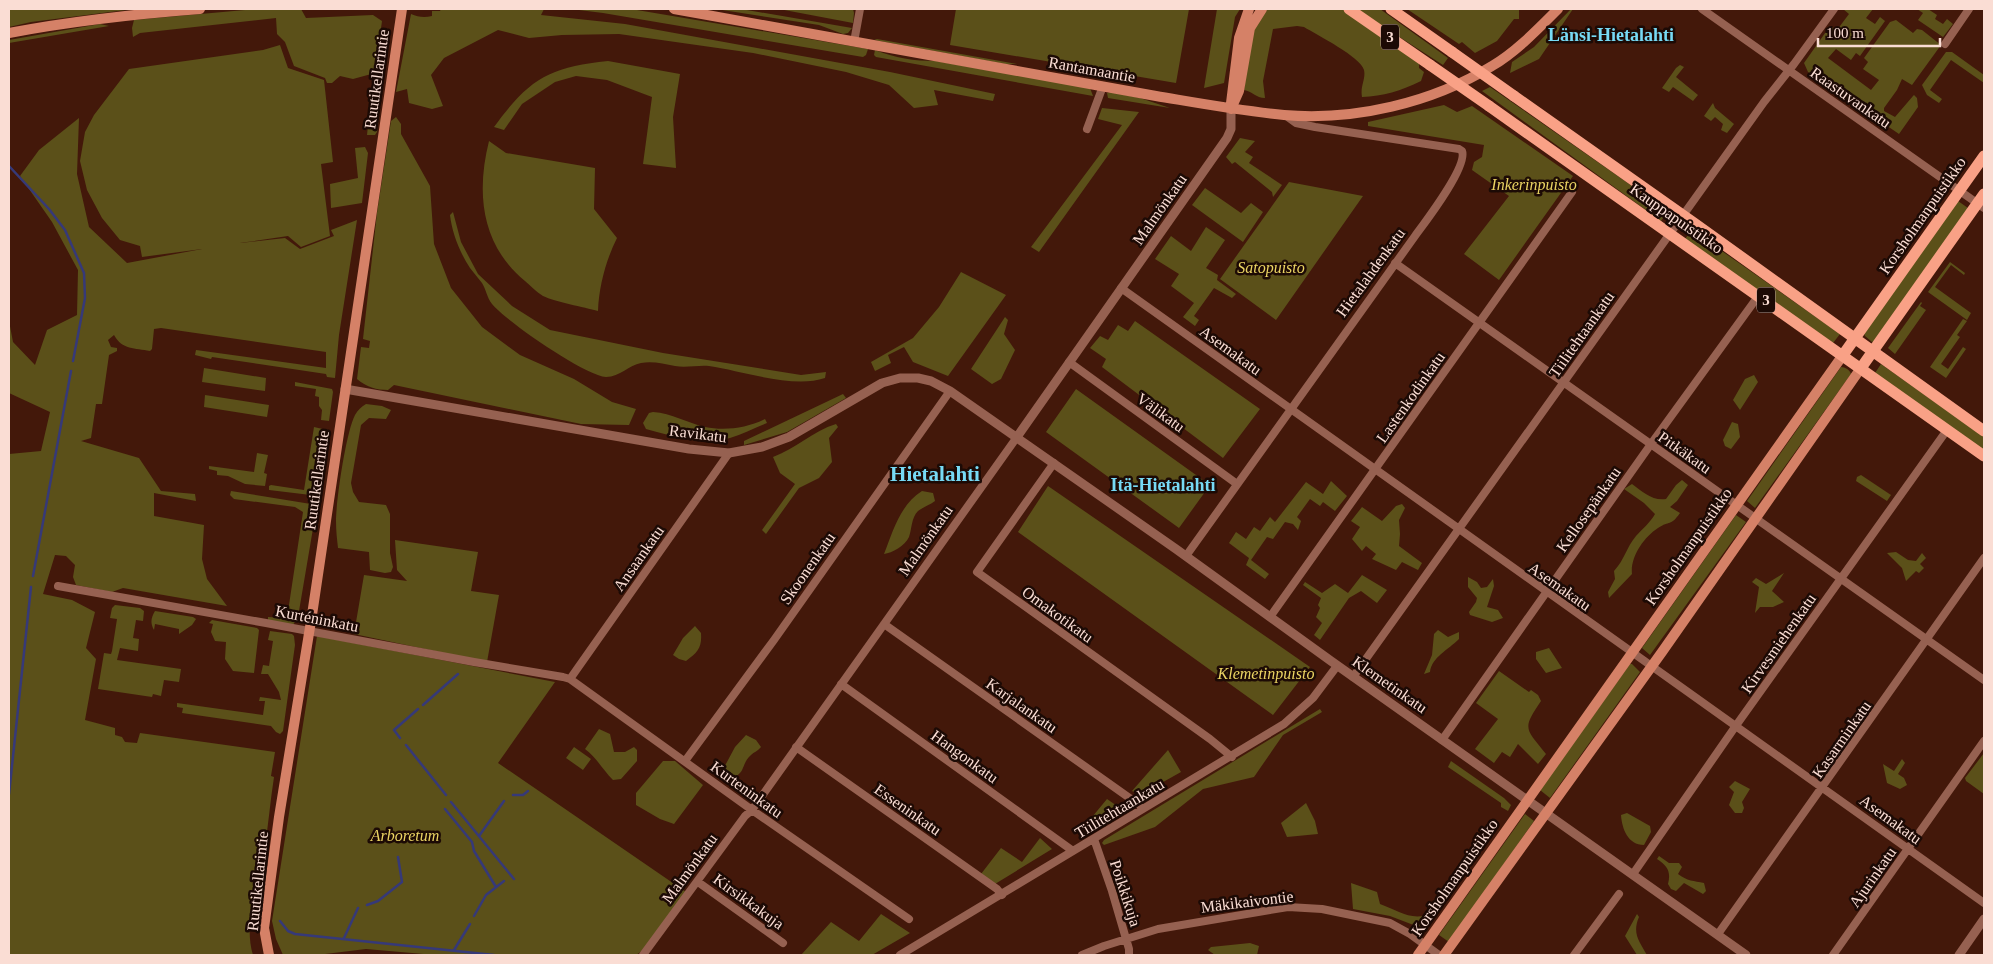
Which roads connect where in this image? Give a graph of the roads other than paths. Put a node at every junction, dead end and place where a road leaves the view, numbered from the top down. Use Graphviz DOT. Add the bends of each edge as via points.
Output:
graph roads {
  1 [pos="200,9"];
  2 [pos="402,9"];
  3 [pos="674,9"];
  4 [pos="860,9"];
  5 [pos="1249,9"];
  6 [pos="1262,9"];
  7 [pos="1349,9"];
  8 [pos="1391,9"];
  9 [pos="1558,9"];
  10 [pos="1702,9"];
  11 [pos="1834,9"];
  12 [pos="1970,9"];
  13 [pos="9,33"];
  14 [pos="854,42"];
  15 [pos="1944,44"];
  16 [pos="1788,70"];
  17 [pos="1102,86"];
  18 [pos="1231,109"];
  19 [pos="1285,115"];
  20 [pos="1087,129"];
  21 [pos="1984,156"];
  22 [pos="1959,191"];
  23 [pos="1572,192"];
  24 [pos="1982,202"];
  25 [pos="1683,215"];
  26 [pos="1670,233"];
  27 [pos="1395,263"];
  28 [pos="1122,288"];
  29 [pos="1759,295"];
  30 [pos="1479,322"];
  31 [pos="1855,338"];
  32 [pos="1872,351"];
  33 [pos="1843,355"];
  34 [pos="1069,362"];
  35 [pos="1861,368"];
  36 [pos="1564,383"];
  37 [pos="345,389"];
  38 [pos="950,391"];
  39 [pos="1290,410"];
  40 [pos="1948,430"];
  41 [pos="1984,431"];
  42 [pos="1017,437"];
  43 [pos="1651,444"];
  44 [pos="729,453"];
  45 [pos="1984,456"];
  46 [pos="1054,463"];
  47 [pos="1375,470"];
  48 [pos="1237,484"];
  49 [pos="1737,505"];
  50 [pos="1755,518"];
  51 [pos="1459,530"];
  52 [pos="1186,556"];
  53 [pos="1984,558"];
  54 [pos="1841,579"];
  55 [pos="58,586"];
  56 [pos="1546,593"];
  57 [pos="1270,618"];
  58 [pos="884,624"];
  59 [pos="310,631"];
  60 [pos="1927,640"];
  61 [pos="1632,653"];
  62 [pos="1337,666"];
  63 [pos="1651,667"];
  64 [pos="1353,677"];
  65 [pos="570,679"];
  66 [pos="1984,680"];
  67 [pos="841,684"];
  68 [pos="1735,727"];
  69 [pos="1442,740"];
  70 [pos="1984,742"];
  71 [pos="796,747"];
  72 [pos="1232,757"];
  73 [pos="685,761"];
  74 [pos="1824,788"];
  75 [pos="1528,800"];
  76 [pos="1142,809"];
  77 [pos="752,810"];
  78 [pos="1546,813"];
  79 [pos="1094,839"];
  80 [pos="1908,849"];
  81 [pos="1073,851"];
  82 [pos="1633,874"];
  83 [pos="698,882"];
  84 [pos="1619,894"];
  85 [pos="1002,895"];
  86 [pos="1984,903"];
  87 [pos="909,919"];
  88 [pos="1984,919"];
  89 [pos="1718,934"];
  90 [pos="1126,938"];
  91 [pos="783,943"];
  92 [pos="1425,945"];
  93 [pos="269,955"];
  94 [pos="643,955"];
  95 [pos="900,955"];
  96 [pos="1082,955"];
  97 [pos="1129,955"];
  98 [pos="1418,955"];
  99 [pos="1440,955"];
  100 [pos="1444,955"];
  101 [pos="1574,955"];
  102 [pos="1746,955"];
  103 [pos="1833,955"];
  104 [pos="1959,955"];
  1 -- 13 [label="main road" via="124,15"];
  2 -- 37 [label="main road, Ruutikellarintie"];
  3 -- 14 [label="main road, Rantamaantie"];
  4 -- 14 [label="street"];
  5 -- 18 [label="main road, Malmönkatu" via="1239,38"];
  6 -- 18 [label="main road, Malmönkatu" via="1250,28 1239,91"];
  7 -- 26 [label="main road, Kauppapuistikko / 3, bridge"];
  8 -- 25 [label="main road, Kauppapuistikko / 3, bridge"];
  9 -- 19 [label="main road, Rantamaantie" via="1499,62 1441,90 1377,110 1333,115"];
  10 -- 16 [label="street, Raastuvankatu"];
  11 -- 16 [label="street, Tiilitehtaankatu"];
  12 -- 15 [label="street"];
  14 -- 17 [label="main road, Rantamaantie"];
  16 -- 22 [label="street, Raastuvankatu"];
  16 -- 25 [label="street, Tiilitehtaankatu"];
  17 -- 18 [label="main road, Rantamaantie"];
  17 -- 20 [label="street"];
  18 -- 19 [label="main road, Rantamaantie"];
  18 -- 28 [label="street, Malmönkatu" via="1231,129 1227,138"];
  19 -- 27 [label="street, Hietalahdenkatu" via="1296,123 1459,149 1464,155 1450,185"];
  21 -- 22 [label="main road, Korsholmanpuistikko"];
  22 -- 24 [label="street, Raastuvankatu"];
  22 -- 31 [label="main road, Korsholmanpuistikko"];
  23 -- 30 [label="street, Lastenkodinkatu"];
  24 -- 32 [label="main road"];
  25 -- 26 [label="street, Tiilitehtaankatu"];
  25 -- 31 [label="main road, Kauppapuistikko / 3"];
  26 -- 29 [label="main road, Kauppapuistikko / 3"];
  26 -- 36 [label="street, Tiilitehtaankatu"];
  27 -- 30 [label="street, Pitkäkatu"];
  27 -- 39 [label="street, Hietalahdenkatu"];
  28 -- 34 [label="street, Malmönkatu"];
  28 -- 39 [label="street, Asemakatu"];
  29 -- 33 [label="main road, Kauppapuistikko / 3"];
  29 -- 43 [label="street, Kellosepänkatu"];
  30 -- 36 [label="street, Pitkäkatu"];
  30 -- 47 [label="street, Lastenkodinkatu"];
  31 -- 32 [label="main road, Kauppapuistikko / 3"];
  31 -- 33 [label="main road, Korsholmanpuistikko"];
  32 -- 35 [label="main road"];
  32 -- 41 [label="main road, Kauppapuistikko / 3"];
  33 -- 35 [label="main road, Kauppapuistikko / 3"];
  33 -- 49 [label="main road, Korsholmanpuistikko"];
  34 -- 42 [label="street, Malmönkatu"];
  34 -- 48 [label="street, Välikatu"];
  35 -- 40 [label="main road, Kauppapuistikko / 3"];
  35 -- 50 [label="main road"];
  36 -- 43 [label="street, Pitkäkatu"];
  36 -- 51 [label="street, Tiilitehtaankatu"];
  37 -- 44 [label="street, Ravikatu" via="689,449"];
  37 -- 59 [label="main road, Ruutikellarintie"];
  38 -- 42 [label="street, Ravikatu"];
  38 -- 44 [label="street, Ravikatu" via="931,380 918,378 882,383 789,437"];
  38 -- 73 [label="street, Skoonenkatu"];
  39 -- 47 [label="street, Asemakatu"];
  39 -- 48 [label="street, Hietalahdenkatu"];
  40 -- 45 [label="main road, Kauppapuistikko / 3"];
  40 -- 54 [label="street, Kirvesmiehenkatu"];
  42 -- 46 [label="street, Klemetinkatu"];
  42 -- 58 [label="street, Malmönkatu"];
  43 -- 49 [label="street, Pitkäkatu"];
  43 -- 56 [label="street, Kellosepänkatu"];
  44 -- 65 [label="street, Ansaankatu"];
  46 -- 52 [label="street, Klemetinkatu"];
  46 -- 72 [label="street, Omakotikatu" via="977,572"];
  47 -- 51 [label="street, Asemakatu"];
  47 -- 57 [label="street, Lastenkodinkatu"];
  48 -- 52 [label="street, Hietalahdenkatu"];
  49 -- 50 [label="street, Pitkäkatu"];
  49 -- 61 [label="main road, Korsholmanpuistikko"];
  50 -- 54 [label="street, Pitkäkatu"];
  50 -- 63 [label="main road"];
  51 -- 56 [label="street, Asemakatu"];
  51 -- 64 [label="street, Tiilitehtaankatu"];
  52 -- 57 [label="street, Klemetinkatu"];
  53 -- 60 [label="street, Kasarminkatu"];
  54 -- 60 [label="street, Pitkäkatu"];
  54 -- 68 [label="street, Kirvesmiehenkatu"];
  55 -- 59 [label="street, Kurténinkatu"];
  56 -- 61 [label="street, Asemakatu"];
  56 -- 69 [label="street, Kellosepänkatu"];
  57 -- 62 [label="street, Klemetinkatu"];
  58 -- 67 [label="street, Malmönkatu"];
  58 -- 76 [label="street, Karjalankatu"];
  59 -- 65 [label="street, Kurténinkatu"];
  59 -- 93 [label="main road, Ruutikellarintie" via="264,928"];
  60 -- 66 [label="street, Pitkäkatu"];
  60 -- 74 [label="street, Kasarminkatu"];
  61 -- 63 [label="street, Asemakatu"];
  61 -- 75 [label="main road, Korsholmanpuistikko"];
  62 -- 64 [label="street, Klemetinkatu"];
  62 -- 72 [label="street, Tiilitehtaankatu" via="1298,713"];
  63 -- 68 [label="street, Asemakatu"];
  63 -- 78 [label="main road"];
  64 -- 69 [label="street, Klemetinkatu"];
  65 -- 73 [label="street, Kurteninkatu"];
  67 -- 71 [label="street, Malmönkatu"];
  67 -- 81 [label="street, Hangonkatu"];
  68 -- 74 [label="street, Asemakatu"];
  68 -- 82 [label="street, Kirvesmiehenkatu"];
  69 -- 75 [label="street, Klemetinkatu"];
  70 -- 80 [label="street, Ajurinkatu"];
  71 -- 77 [label="street, Malmönkatu"];
  71 -- 85 [label="street, Esseninkatu"];
  72 -- 76 [label="street, Tiilitehtaankatu"];
  73 -- 77 [label="street, Kurteninkatu"];
  74 -- 80 [label="street, Asemakatu"];
  74 -- 89 [label="street, Kasarminkatu"];
  75 -- 78 [label="street, Klemetinkatu"];
  75 -- 92 [label="main road, Korsholmanpuistikko"];
  76 -- 79 [label="street, Tiilitehtaankatu"];
  77 -- 83 [label="street, Malmönkatu"];
  77 -- 87 [label="street, Kurteninkatu"];
  78 -- 82 [label="street, Klemetinkatu"];
  78 -- 100 [label="main road"];
  79 -- 81 [label="street, Tiilitehtaankatu"];
  79 -- 90 [label="street, Poikkikuja"];
  80 -- 86 [label="street, Asemakatu"];
  80 -- 103 [label="street, Ajurinkatu"];
  81 -- 85 [label="street, Tiilitehtaankatu"];
  82 -- 89 [label="street, Klemetinkatu"];
  83 -- 91 [label="street, Kirsikkakuja"];
  83 -- 94 [label="street, Malmönkatu"];
  84 -- 101 [label="street"];
  85 -- 95 [label="street, Tiilitehtaankatu"];
  88 -- 104 [label="street"];
  89 -- 102 [label="street, Klemetinkatu"];
  90 -- 92 [label="street, Mäkikaivontie" via="1192,922 1288,907 1322,909 1390,923"];
  90 -- 96 [label="street, Mäkikaivontie"];
  90 -- 97 [label="street, Poikkikuja"];
  92 -- 98 [label="main road, Korsholmanpuistikko"];
  92 -- 99 [label="street, Mäkikaivontie"];
}
